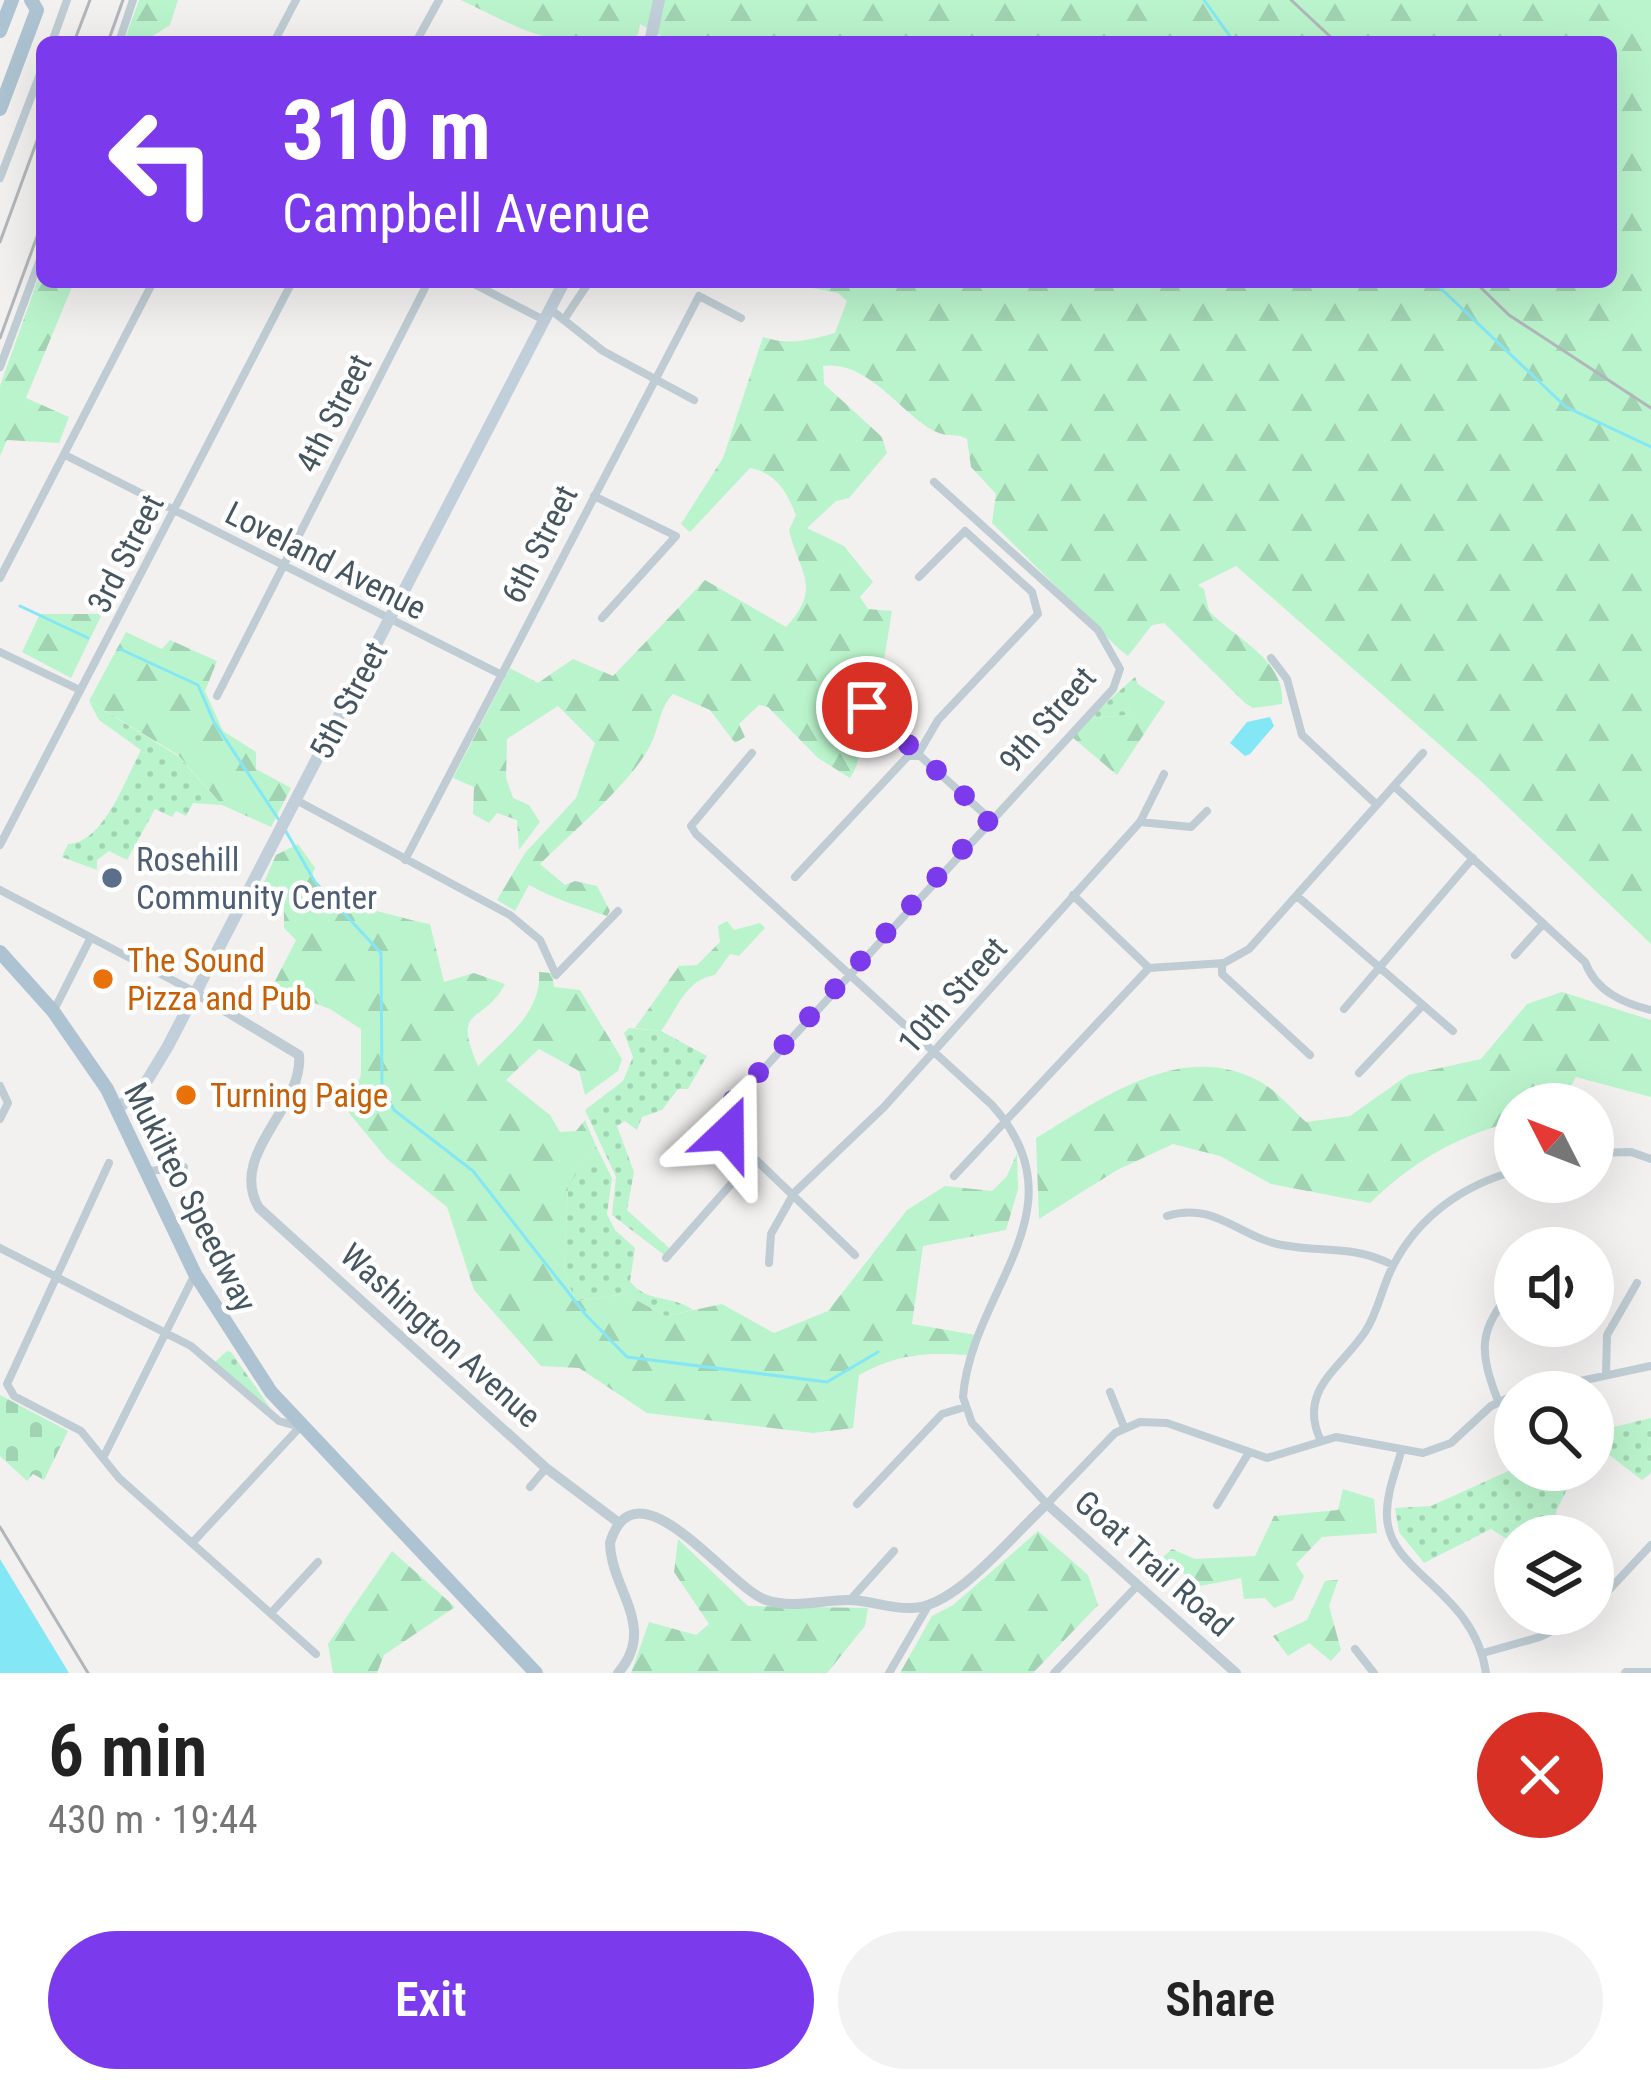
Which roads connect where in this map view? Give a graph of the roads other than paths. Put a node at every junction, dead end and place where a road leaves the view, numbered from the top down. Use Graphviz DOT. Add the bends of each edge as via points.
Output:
graph roads {
  1 [pos="12,0"];
  2 [pos="31,0"];
  3 [pos="67,0"];
  4 [pos="133,0"];
  5 [pos="296,0"];
  6 [pos="439,0"];
  7 [pos="659,0"];
  8 [pos="0,31"];
  9 [pos="54,36"];
  10 [pos="120,36"];
  11 [pos="277,36"];
  12 [pos="419,36"];
  13 [pos="651,36"];
  14 [pos="36,85"];
  15 [pos="0,110"];
  16 [pos="0,178"];
  17 [pos="36,270"];
  18 [pos="150,288"];
  19 [pos="289,288"];
  20 [pos="425,288"];
  21 [pos="484,288"];
  22 [pos="560,288"];
  23 [pos="585,288"];
  24 [pos="547,315"];
  25 [pos="565,318"];
  26 [pos="741,319"];
  27 [pos="0,367"];
  28 [pos="654,379"];
  29 [pos="694,400"];
  30 [pos="65,455"];
  31 [pos="934,482"];
  32 [pos="594,496"];
  33 [pos="174,510"];
  34 [pos="281,564"];
  35 [pos="919,577"];
  36 [pos="0,578"];
  37 [pos="602,618"];
  38 [pos="390,619"];
  39 [pos="0,652"];
  40 [pos="1271,658"];
  41 [pos="502,674"];
  42 [pos="80,690"];
  43 [pos="217,696"];
  44 [pos="867,707"];
  45 [pos="752,753"];
  46 [pos="1423,753"];
  47 [pos="917,756"];
  48 [pos="1164,774"];
  49 [pos="1394,785"];
  50 [pos="296,800"];
  51 [pos="1376,804"];
  52 [pos="1208,812"];
  53 [pos="990,819"];
  54 [pos="1140,822"];
  55 [pos="0,845"];
  56 [pos="1473,858"];
  57 [pos="405,860"];
  58 [pos="794,877"];
  59 [pos="0,890"];
  60 [pos="1073,896"];
  61 [pos="1297,896"];
  62 [pos="618,910"];
  63 [pos="1543,924"];
  64 [pos="90,939"];
  65 [pos="0,952"];
  66 [pos="1515,955"];
  67 [pos="1222,963"];
  68 [pos="1149,968"];
  69 [pos="1379,969"];
  70 [pos="849,975"];
  71 [pos="196,993"];
  72 [pos="1422,1006"];
  73 [pos="1344,1009"];
  74 [pos="1651,1010"];
  75 [pos="53,1011"];
  76 [pos="1453,1031"];
  77 [pos="933,1053"];
  78 [pos="1310,1055"];
  79 [pos="1359,1073"];
  80 [pos="0,1086"];
  81 [pos="118,1108"];
  82 [pos="0,1119"];
  83 [pos="1005,1120"];
  84 [pos="1614,1152"];
  85 [pos="754,1158"];
  86 [pos="1651,1159"];
  87 [pos="109,1163"];
  88 [pos="184,1166"];
  89 [pos="150,1171"];
  90 [pos="954,1176"];
  91 [pos="1494,1178"];
  92 [pos="794,1193"];
  93 [pos="1167,1216"];
  94 [pos="0,1248"];
  95 [pos="855,1256"];
  96 [pos="665,1258"];
  97 [pos="769,1263"];
  98 [pos="1393,1265"];
  99 [pos="195,1274"];
  100 [pos="56,1275"];
  101 [pos="1637,1283"];
  102 [pos="1494,1322"];
  103 [pos="168,1333"];
  104 [pos="1651,1366"];
  105 [pos="1606,1371"];
  106 [pos="1614,1373"];
  107 [pos="1494,1391"];
  108 [pos="1110,1392"];
  109 [pos="1494,1404"];
  110 [pos="964,1407"];
  111 [pos="300,1427"];
  112 [pos="1124,1427"];
  113 [pos="1322,1441"];
  114 [pos="1401,1452"];
  115 [pos="1248,1454"];
  116 [pos="103,1458"];
  117 [pos="547,1468"];
  118 [pos="530,1487"];
  119 [pos="857,1504"];
  120 [pos="1047,1504"];
  121 [pos="1217,1505"];
  122 [pos="619,1523"];
  123 [pos="193,1542"];
  124 [pos="1651,1546"];
  125 [pos="894,1551"];
  126 [pos="318,1562"];
  127 [pos="1614,1585"];
  128 [pos="1137,1586"];
  129 [pos="850,1600"];
  130 [pos="928,1606"];
  131 [pos="271,1613"];
  132 [pos="1544,1635"];
  133 [pos="1355,1649"];
  134 [pos="1483,1653"];
  135 [pos="316,1654"];
  136 [pos="536,1673"];
  137 [pos="618,1673"];
  138 [pos="890,1673"];
  139 [pos="1054,1673"];
  140 [pos="1236,1673"];
  141 [pos="1374,1673"];
  142 [pos="1486,1673"];
  1 -- 8 [label="main road"];
  2 -- 15 [label="main road" via="37,10"];
  3 -- 9 [label="street"];
  4 -- 10 [label="street"];
  5 -- 11 [label="street"];
  6 -- 12 [label="street"];
  7 -- 13 [label="main road"];
  14 -- 16 [label="street"];
  17 -- 27 [label="street"];
  18 -- 30 [label="street"];
  19 -- 33 [label="street, 3rd Street"];
  20 -- 34 [label="street, 4th Street"];
  21 -- 24 [label="street"];
  22 -- 24 [label="main road, 5th Street"];
  23 -- 25 [label="street"];
  24 -- 25 [label="street"];
  24 -- 38 [label="main road, 5th Street"];
  25 -- 28 [label="street" via="602,351"];
  26 -- 28 [label="street, 6th Street" via="698,296"];
  28 -- 29 [label="street"];
  28 -- 32 [label="street, 6th Street"];
  30 -- 33 [label="street, Loveland Avenue"];
  30 -- 36 [label="street"];
  31 -- 53 [label="street, 9th Street" via="1098,630 1120,669 1113,689"];
  32 -- 37 [label="street" via="676,536"];
  32 -- 41 [label="street, 6th Street"];
  33 -- 34 [label="street, Loveland Avenue"];
  33 -- 42 [label="street, 3rd Street"];
  34 -- 38 [label="street, Loveland Avenue"];
  34 -- 43 [label="street, 4th Street"];
  35 -- 47 [label="street" via="965,531 1033,592 1038,614 938,720"];
  38 -- 41 [label="street, Loveland Avenue"];
  38 -- 50 [label="main road, 5th Street"];
  39 -- 42 [label="street"];
  40 -- 51 [label="street" via="1287,679 1302,735"];
  41 -- 57 [label="street, 6th Street"];
  42 -- 55 [label="street, 3rd Street"];
  44 -- 47 [label="street"];
  45 -- 70 [label="street" via="691,826"];
  46 -- 49 [label="street"];
  47 -- 53 [label="street"];
  47 -- 58 [label="street" via="908,756"];
  48 -- 54 [label="street, 10th Street"];
  49 -- 51 [label="street"];
  49 -- 56 [label="street"];
  50 -- 57 [label="street"];
  50 -- 71 [label="main road, 5th Street"];
  51 -- 61 [label="street"];
  52 -- 54 [label="street" via="1191,827"];
  53 -- 70 [label="street, 9th Street"];
  54 -- 60 [label="street, 10th Street"];
  56 -- 63 [label="street"];
  56 -- 69 [label="street"];
  57 -- 62 [label="street" via="524,925 556,975"];
  59 -- 64 [label="street"];
  60 -- 68 [label="street"];
  60 -- 77 [label="street, 10th Street"];
  61 -- 67 [label="street" via="1250,949"];
  61 -- 69 [label="street"];
  63 -- 66 [label="street"];
  63 -- 74 [label="street" via="1622,1003"];
  64 -- 71 [label="street"];
  64 -- 75 [label="street"];
  65 -- 75 [label="main road, Mukilteo Speedway"];
  67 -- 68 [label="street"];
  67 -- 78 [label="street" via="1222,974"];
  68 -- 83 [label="street"];
  69 -- 72 [label="street"];
  69 -- 73 [label="street"];
  70 -- 77 [label="street"];
  70 -- 85 [label="street, 9th Street" via="721,1120"];
  71 -- 81 [label="main road, 5th Street" via="150,1078"];
  71 -- 117 [label="street, Washington Avenue" via="296,1049 301,1064 251,1172 259,1208"];
  72 -- 76 [label="street"];
  72 -- 79 [label="street"];
  75 -- 81 [label="main road, Mukilteo Speedway"];
  77 -- 83 [label="street"];
  77 -- 92 [label="street, 10th Street"];
  80 -- 82 [label="street" via="8,1103"];
  81 -- 89 [label="main road, Mukilteo Speedway"];
  83 -- 90 [label="street"];
  83 -- 110 [label="street" via="1026,1157 1030,1199 966,1378"];
  84 -- 86 [label="street"];
  85 -- 92 [label="street"];
  85 -- 96 [label="street"];
  87 -- 100 [label="street"];
  88 -- 89 [label="street"];
  89 -- 99 [label="main road, Mukilteo Speedway"];
  91 -- 98 [label="street" via="1436,1210"];
  92 -- 95 [label="street"];
  92 -- 97 [label="street" via="771,1234"];
  93 -- 98 [label="street" via="1212,1213 1283,1246 1342,1247"];
  94 -- 100 [label="street"];
  98 -- 113 [label="street" via="1365,1331 1314,1393 1311,1412"];
  99 -- 103 [label="street"];
  99 -- 111 [label="main road, Mukilteo Speedway"];
  100 -- 103 [label="street"];
  100 -- 116 [label="street" via="7,1384 14,1396 81,1431"];
  101 -- 105 [label="street" via="1607,1335"];
  102 -- 107 [label="street" via="1483,1362"];
  103 -- 111 [label="street" via="279,1421"];
  103 -- 116 [label="street"];
  104 -- 106 [label="street"];
  108 -- 112 [label="street"];
  109 -- 114 [label="street" via="1436,1450"];
  110 -- 119 [label="street" via="942,1414"];
  110 -- 120 [label="street"];
  111 -- 123 [label="street"];
  111 -- 136 [label="main road, Mukilteo Speedway"];
  112 -- 115 [label="street" via="1166,1423"];
  112 -- 120 [label="street"];
  113 -- 114 [label="street" via="1348,1437"];
  113 -- 115 [label="street" via="1282,1456"];
  114 -- 134 [label="street" via="1388,1532 1458,1606"];
  115 -- 121 [label="street"];
  116 -- 123 [label="street"];
  117 -- 118 [label="street"];
  117 -- 122 [label="street, Washington Avenue"];
  120 -- 128 [label="street, Goat Trail Road"];
  120 -- 130 [label="street, Goat Trail Road"];
  122 -- 129 [label="street" via="640,1514 664,1520 762,1599"];
  122 -- 137 [label="street" via="610,1549 635,1633"];
  123 -- 131 [label="street"];
  124 -- 127 [label="street"];
  125 -- 129 [label="street"];
  126 -- 131 [label="street"];
  128 -- 139 [label="street"];
  128 -- 140 [label="street, Goat Trail Road"];
  129 -- 130 [label="street"];
  130 -- 138 [label="street"];
  131 -- 135 [label="street"];
  132 -- 134 [label="street"];
  133 -- 141 [label="street"];
  134 -- 142 [label="street"];
}
